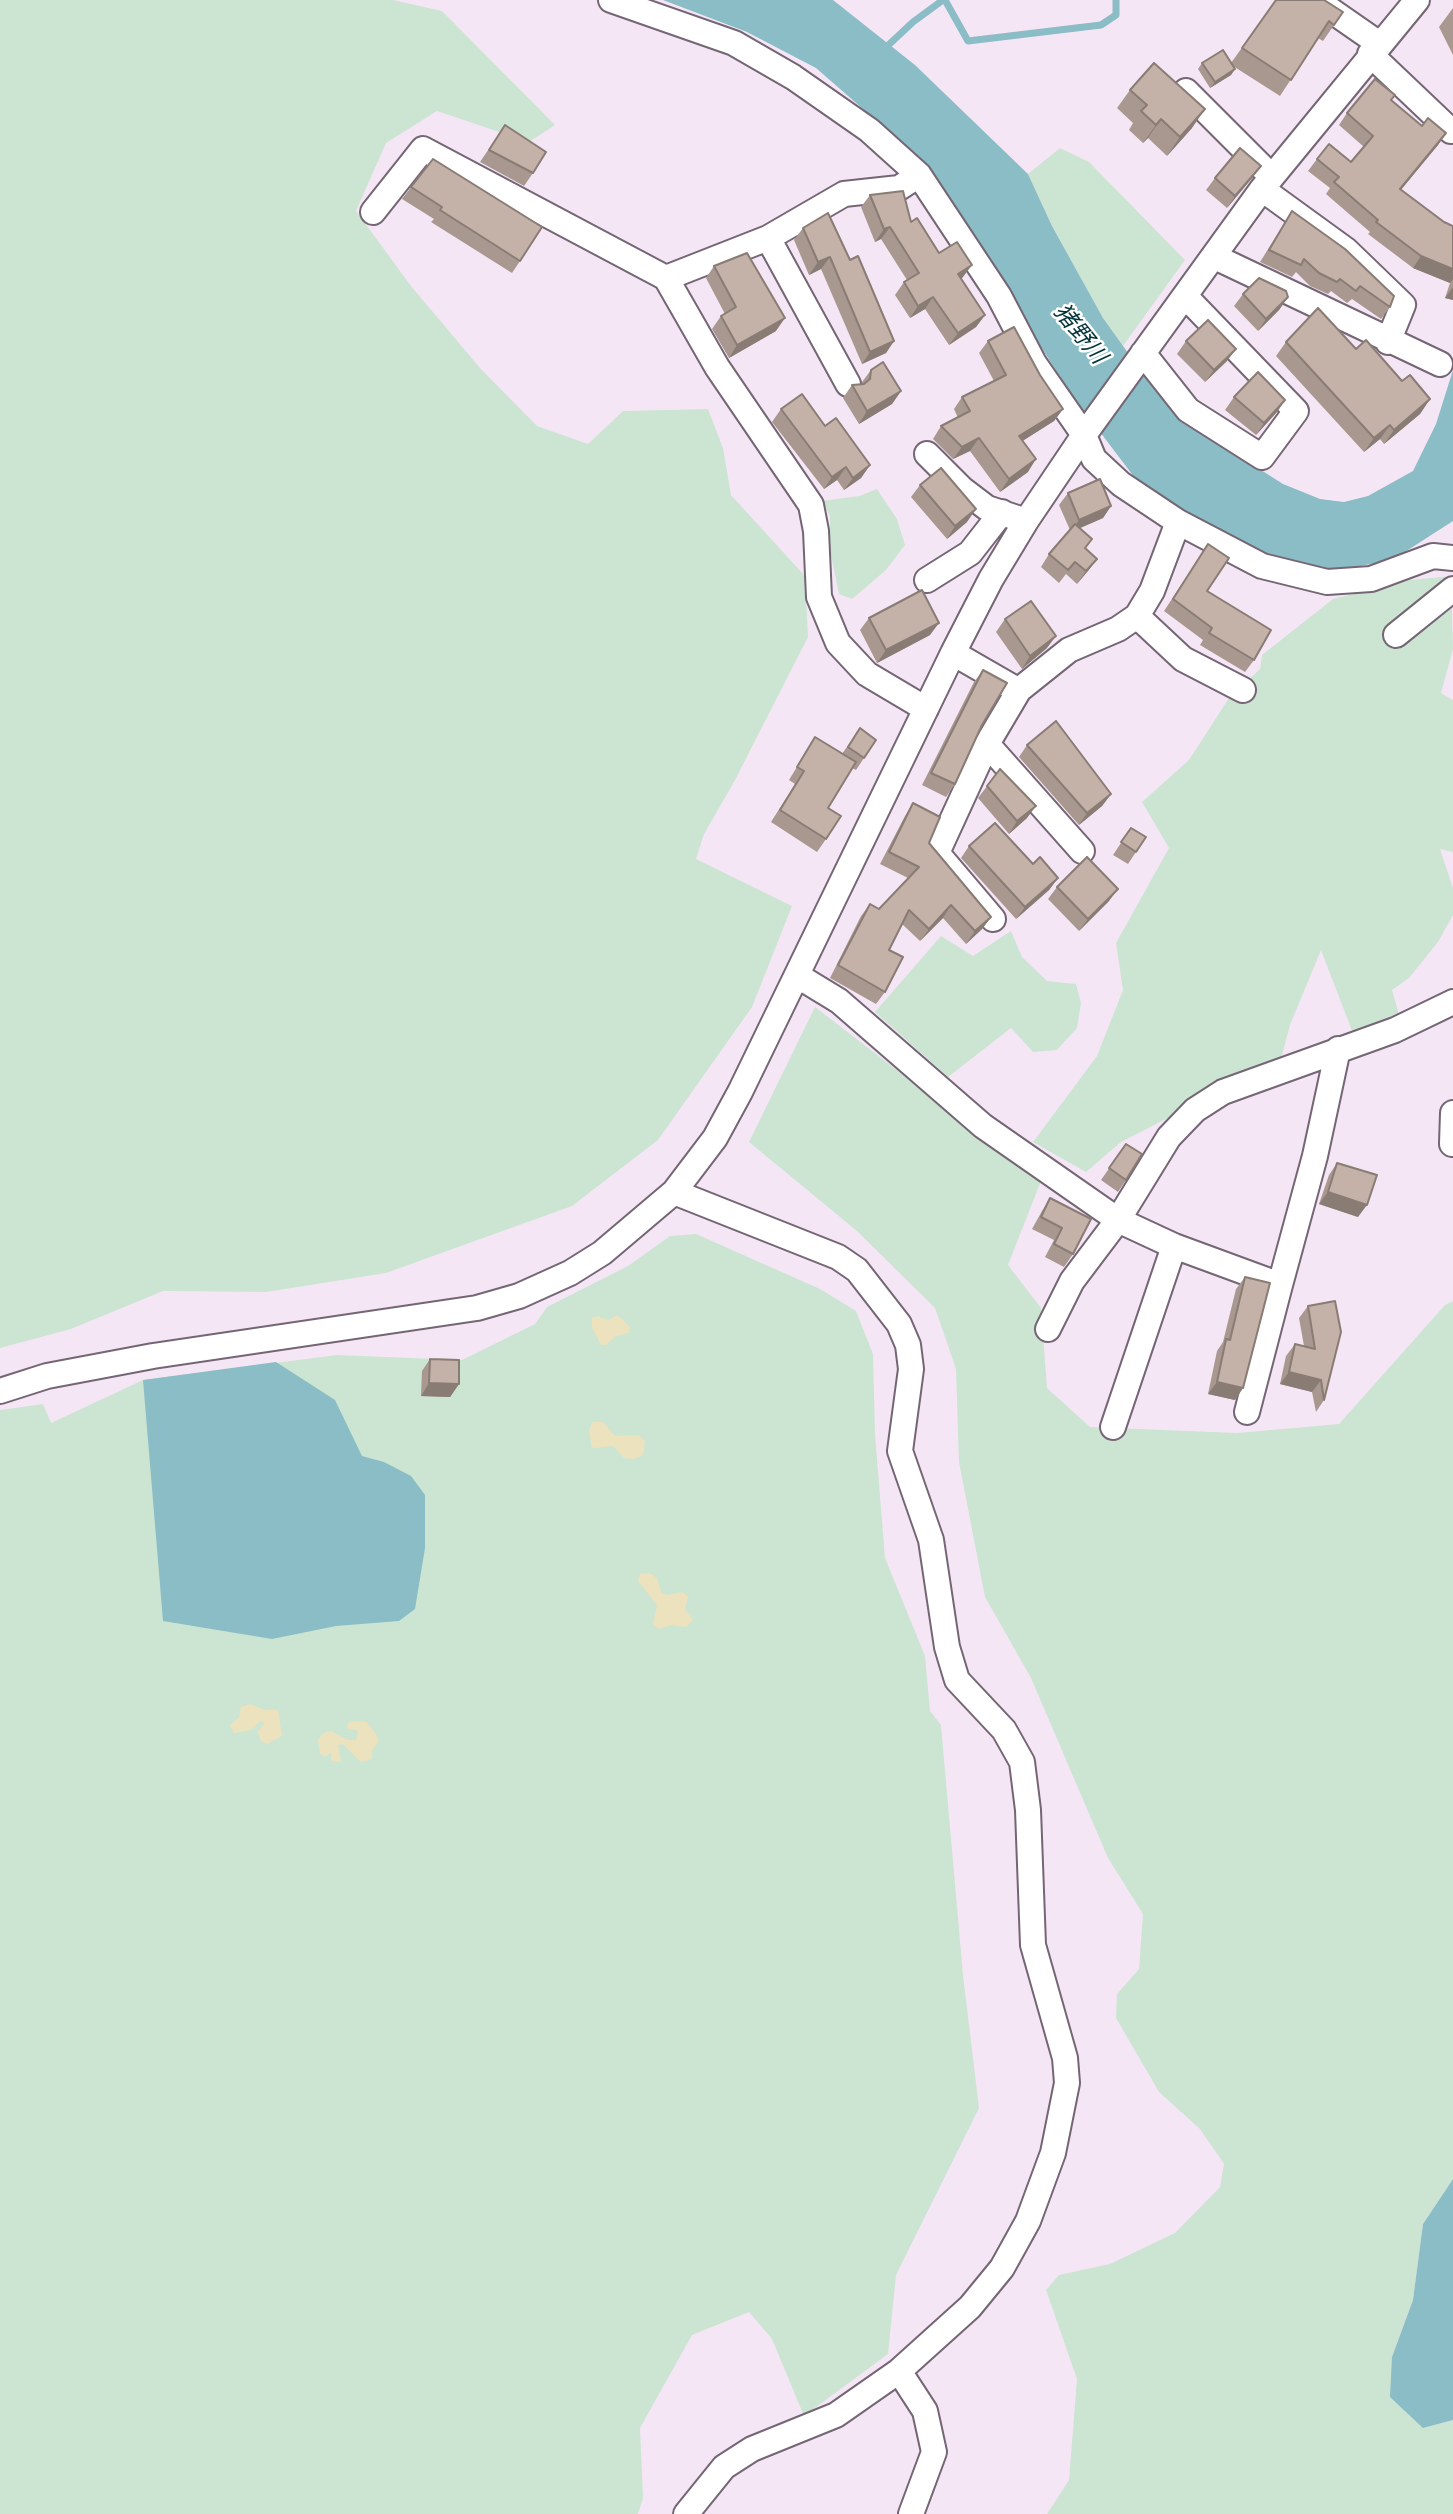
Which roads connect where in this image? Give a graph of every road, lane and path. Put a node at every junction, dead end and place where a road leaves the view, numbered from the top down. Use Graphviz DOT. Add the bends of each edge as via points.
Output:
graph roads {
  1 [pos="611,0"];
  2 [pos="1316,0"];
  3 [pos="1417,0"];
  4 [pos="1374,49"];
  5 [pos="1186,91"];
  6 [pos="1451,131"];
  7 [pos="919,175"];
  8 [pos="1267,183"];
  9 [pos="373,212"];
  10 [pos="768,238"];
  11 [pos="1215,257"];
  12 [pos="666,278"];
  13 [pos="1185,296"];
  14 [pos="1388,342"];
  15 [pos="1142,355"];
  16 [pos="1440,364"];
  17 [pos="848,384"];
  18 [pos="1084,435"];
  19 [pos="927,454"];
  20 [pos="1002,512"];
  21 [pos="1026,521"];
  22 [pos="1178,523"];
  23 [pos="1453,558"];
  24 [pos="927,580"];
  25 [pos="1453,589"];
  26 [pos="1137,616"];
  27 [pos="1396,635"];
  28 [pos="953,653"];
  29 [pos="1019,690"];
  30 [pos="1243,690"];
  31 [pos="926,709"];
  32 [pos="987,744"];
  33 [pos="1082,851"];
  34 [pos="993,919"];
  35 [pos="797,976"];
  36 [pos="1453,1002"];
  37 [pos="1338,1049"];
  38 [pos="1453,1113"];
  39 [pos="1452,1144"];
  40 [pos="674,1192"];
  41 [pos="1118,1220"];
  42 [pos="1174,1246"];
  43 [pos="1280,1286"];
  44 [pos="1048,1329"];
  45 [pos="0,1391"];
  46 [pos="1247,1412"];
  47 [pos="1113,1427"];
  48 [pos="899,2371"];
  49 [pos="686,2514"];
  50 [pos="911,2514"];
  1 -- 7 [label="street" via="734,43 869,130"];
  2 -- 4 [label="street"];
  3 -- 4 [label="street"];
  4 -- 6 [label="street"];
  4 -- 8 [label="street"];
  5 -- 8 [label="street"];
  7 -- 10 [label="street" via="899,188 844,194"];
  7 -- 18 [label="street" via="999,296 1034,363"];
  8 -- 11 [label="street"];
  8 -- 14 [label="street" via="1404,305"];
  9 -- 12 [label="street" via="423,149"];
  10 -- 12 [label="street"];
  10 -- 17 [label="street"];
  11 -- 13 [label="street"];
  11 -- 14 [label="street"];
  12 -- 31 [label="street" via="717,367 811,505 819,597 838,643 867,674"];
  13 -- 15 [label="street"];
  13 -- 15 [label="street" via="1296,411 1262,457 1188,410"];
  14 -- 16 [label="street"];
  15 -- 18 [label="street"];
  18 -- 21 [label="street"];
  18 -- 22 [label="street" via="1094,458 1121,484"];
  19 -- 20 [label="street" via="962,489 987,508"];
  20 -- 21 [label="street"];
  20 -- 24 [label="street" via="970,553"];
  21 -- 28 [label="street"];
  22 -- 23 [label="street" via="1262,566 1327,582 1371,579 1433,556"];
  22 -- 26 [label="street" via="1152,591"];
  25 -- 27 [label="street"];
  26 -- 29 [label="street" via="1069,650"];
  26 -- 30 [label="street" via="1182,659"];
  28 -- 29 [label="street"];
  28 -- 31 [label="street"];
  29 -- 32 [label="street"];
  31 -- 35 [label="street"];
  32 -- 33 [label="street"];
  32 -- 34 [label="street" via="937,853"];
  35 -- 40 [label="street" via="715,1138"];
  35 -- 41 [label="street" via="839,1001 983,1126"];
  36 -- 37 [label="street" via="1395,1030"];
  37 -- 41 [label="street" via="1223,1092 1195,1110 1169,1137"];
  37 -- 43 [label="street"];
  38 -- 39 [label="street"];
  40 -- 45 [label="street" via="602,1253 519,1296 477,1308 153,1356"];
  40 -- 48 [label="street" via="838,1257 857,1270 899,1324 911,1369 900,1451 931,1540 947,1647 957,1680 1004,1730 1022,1762 1032,1945 1065,2058 1067,2083 1054,2153 1028,2221 1002,2268 970,2307"];
  41 -- 42 [label="street"];
  41 -- 44 [label="street" via="1072,1282"];
  42 -- 43 [label="street"];
  42 -- 47 [label="street"];
  43 -- 46 [label="street"];
  48 -- 49 [label="street" via="836,2415 752,2449 724,2468"];
  48 -- 50 [label="street" via="925,2412 934,2452"];
}
